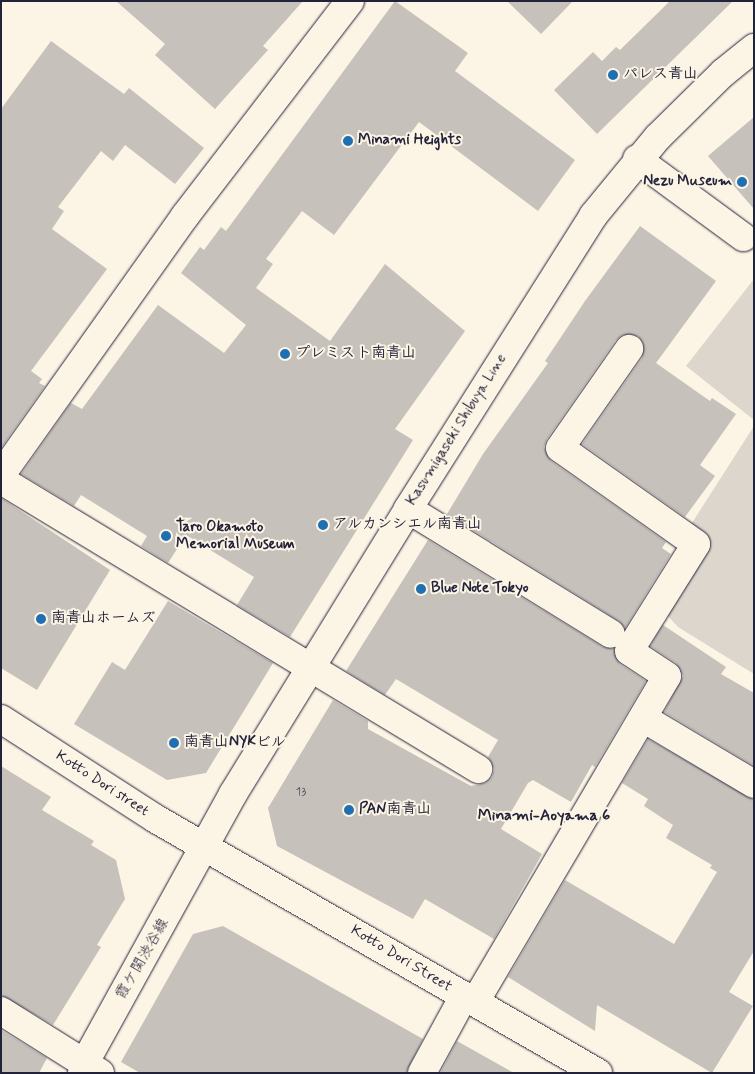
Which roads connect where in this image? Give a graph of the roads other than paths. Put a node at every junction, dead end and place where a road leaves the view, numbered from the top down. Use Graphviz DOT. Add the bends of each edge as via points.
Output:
graph roads {
  1 [pos="350,1"];
  2 [pos="754,48"];
  3 [pos="637,159"];
  4 [pos="742,238"];
  5 [pos="629,349"];
  6 [pos="1,475"];
  7 [pos="1,480"];
  8 [pos="408,509"];
  9 [pos="620,642"];
  10 [pos="312,668"];
  11 [pos="643,718"];
  12 [pos="1,719"];
  13 [pos="478,769"];
  14 [pos="754,784"];
  15 [pos="204,846"];
  16 [pos="470,999"];
  17 [pos="1,1011"];
  18 [pos="89,1070"];
  19 [pos="422,1073"];
  20 [pos="598,1073"];
  1 -- 6 [label="street" via="185,216"];
  2 -- 3 [label="street, Kasumigaseki Shibuya Line" via="723,73"];
  3 -- 4 [label="street"];
  3 -- 8 [label="street, Kasumigaseki Shibuya Line" via="593,216"];
  5 -- 9 [label="street" via="560,448 696,544"];
  7 -- 10 [label="street"];
  8 -- 9 [label="street"];
  8 -- 10 [label="street, Kasumigaseki Shibuya Line"];
  9 -- 11 [label="street" via="667,676"];
  10 -- 13 [label="street"];
  10 -- 15 [label="street, Kasumigaseki Shibuya Line"];
  11 -- 14 [label="street"];
  11 -- 16 [label="street"];
  12 -- 15 [label="street, Kotto Dori street"];
  15 -- 16 [label="street, Kotto Dori Street"];
  15 -- 18 [label="street, 霞ケ関渋谷線"];
  16 -- 19 [label="street"];
  16 -- 20 [label="street, Kotto Dori Street"];
  17 -- 18 [label="street"];
}
